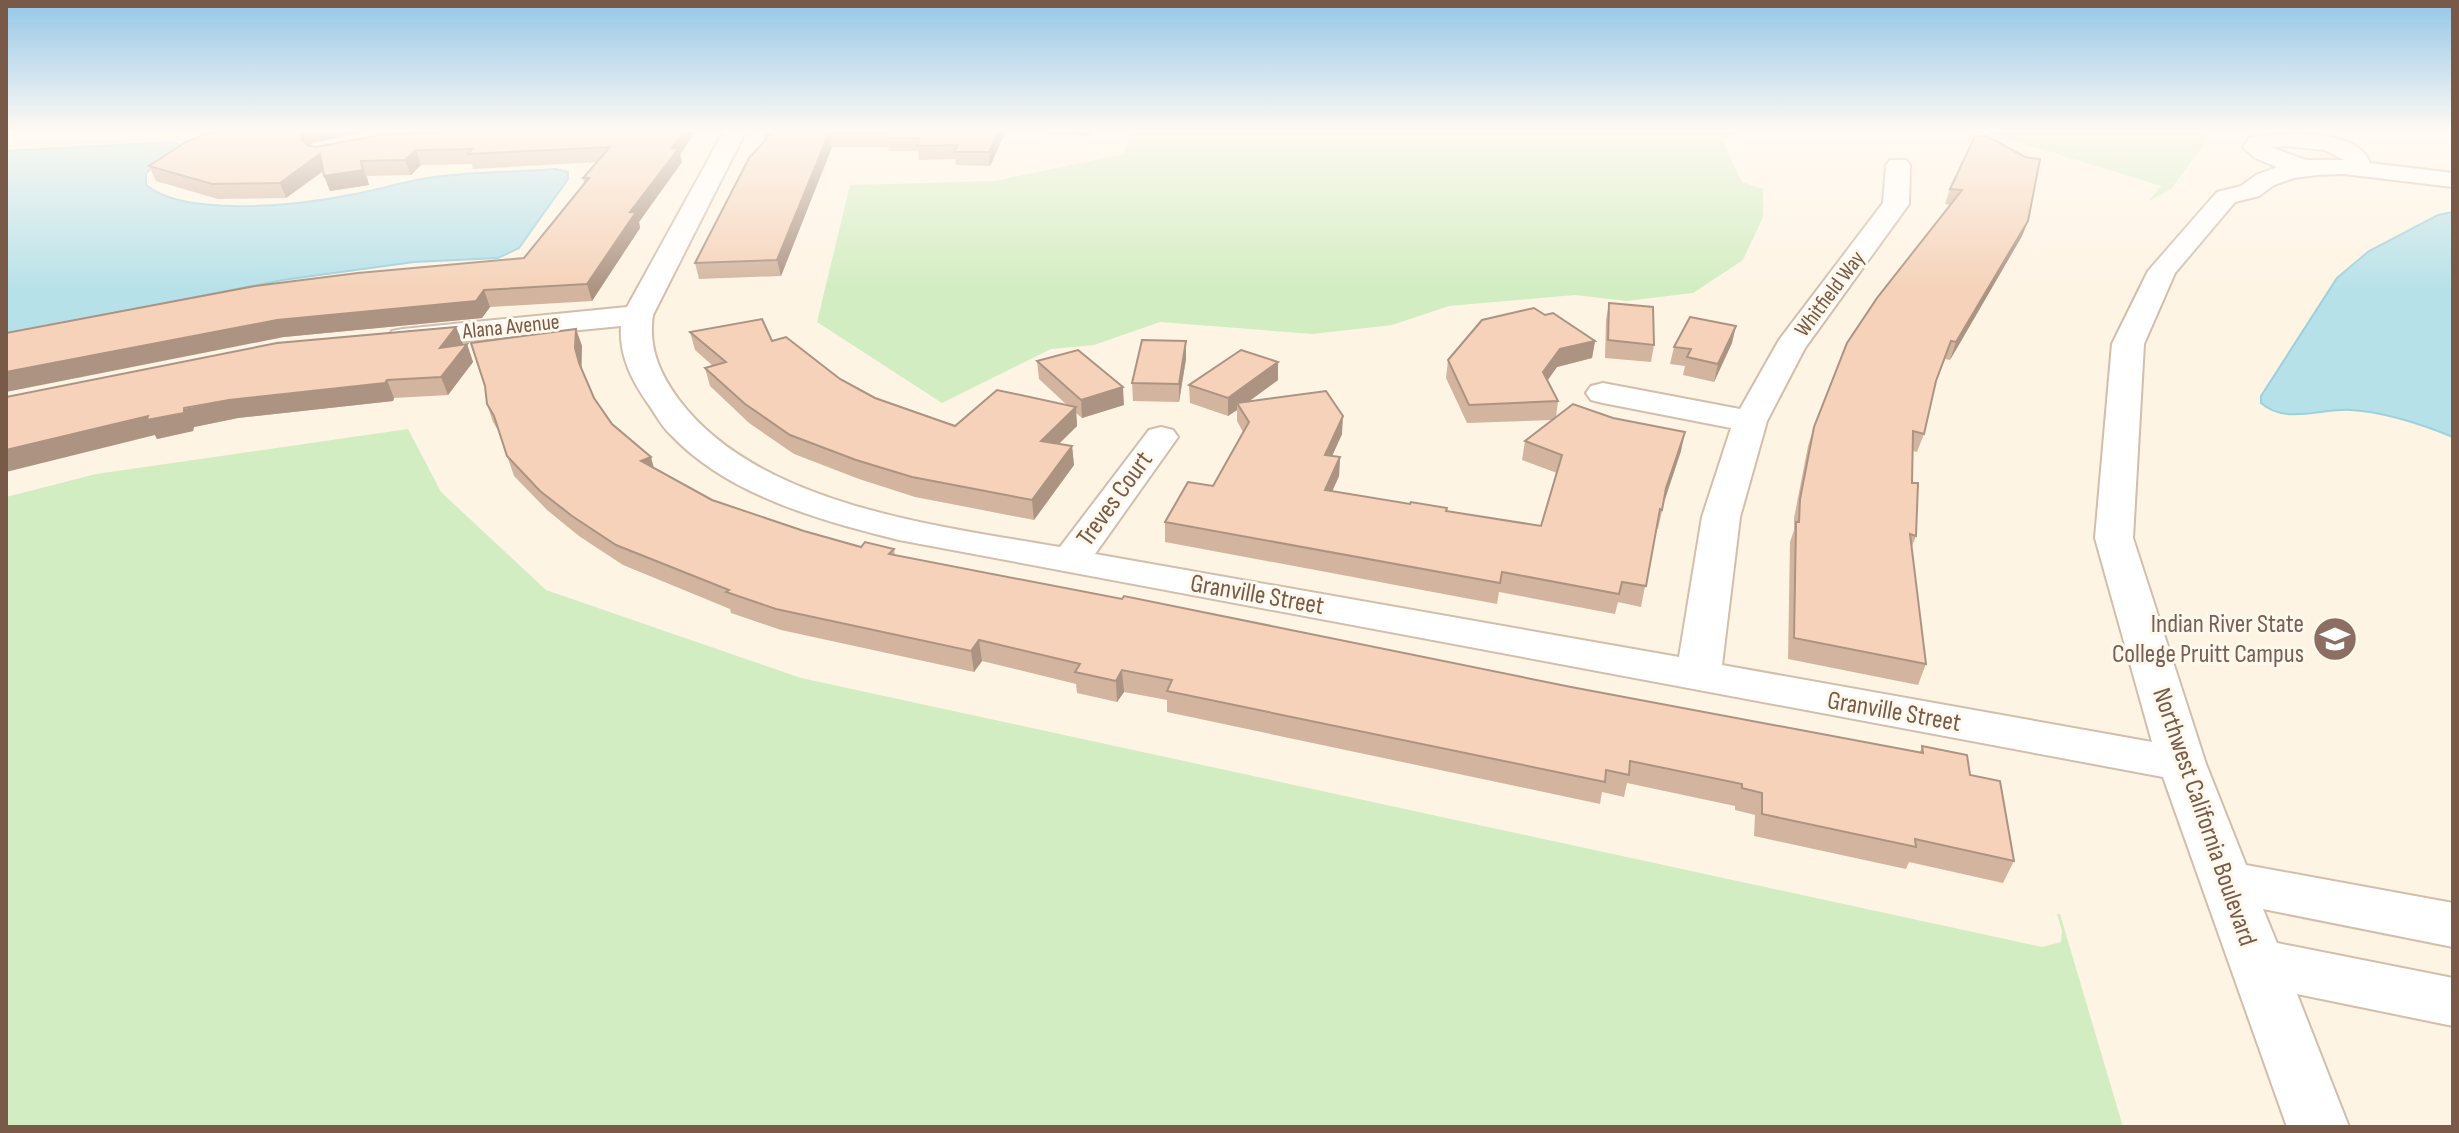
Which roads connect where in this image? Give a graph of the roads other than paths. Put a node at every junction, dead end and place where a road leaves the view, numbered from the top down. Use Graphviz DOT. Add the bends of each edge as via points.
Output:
graph roads {
  1 [pos="707,184"];
  2 [pos="1897,184"];
  3 [pos="2218,184"];
  4 [pos="2260,184"];
  5 [pos="2226,197"];
  6 [pos="638,315"];
  7 [pos="377,340"];
  8 [pos="1603,393"];
  9 [pos="1750,421"];
  10 [pos="1161,437"];
  11 [pos="1070,561"];
  12 [pos="1698,676"];
  13 [pos="2182,764"];
  14 [pos="2224,881"];
  15 [pos="2453,925"];
  16 [pos="2255,962"];
  17 [pos="2453,1002"];
  18 [pos="2318,1127"];
  1 -- 6 [label="street, Granville Street"];
  2 -- 9 [label="street, Whitfield Way" via="1896,204 1790,347"];
  3 -- 5 [label="street, Northwest California Boulevard"];
  4 -- 5 [label="street, Northwest California Boulevard"];
  5 -- 13 [label="street, Northwest California Boulevard" via="2162,271 2128,344 2114,538"];
  6 -- 7 [label="street, Alana Avenue"];
  6 -- 11 [label="street, Granville Street" via="634,335 643,370 661,405 694,440 756,479 817,505 897,528"];
  8 -- 9 [label="street"];
  9 -- 12 [label="street, Whitfield Way" via="1721,517"];
  10 -- 11 [label="street, Treves Court"];
  11 -- 12 [label="street, Granville Street"];
  12 -- 13 [label="street, Granville Street"];
  13 -- 14 [label="street, Northwest California Boulevard"];
  14 -- 15 [label="street"];
  14 -- 16 [label="street, Northwest California Boulevard"];
  16 -- 17 [label="street"];
  16 -- 18 [label="street, Northwest California Boulevard"];
}
